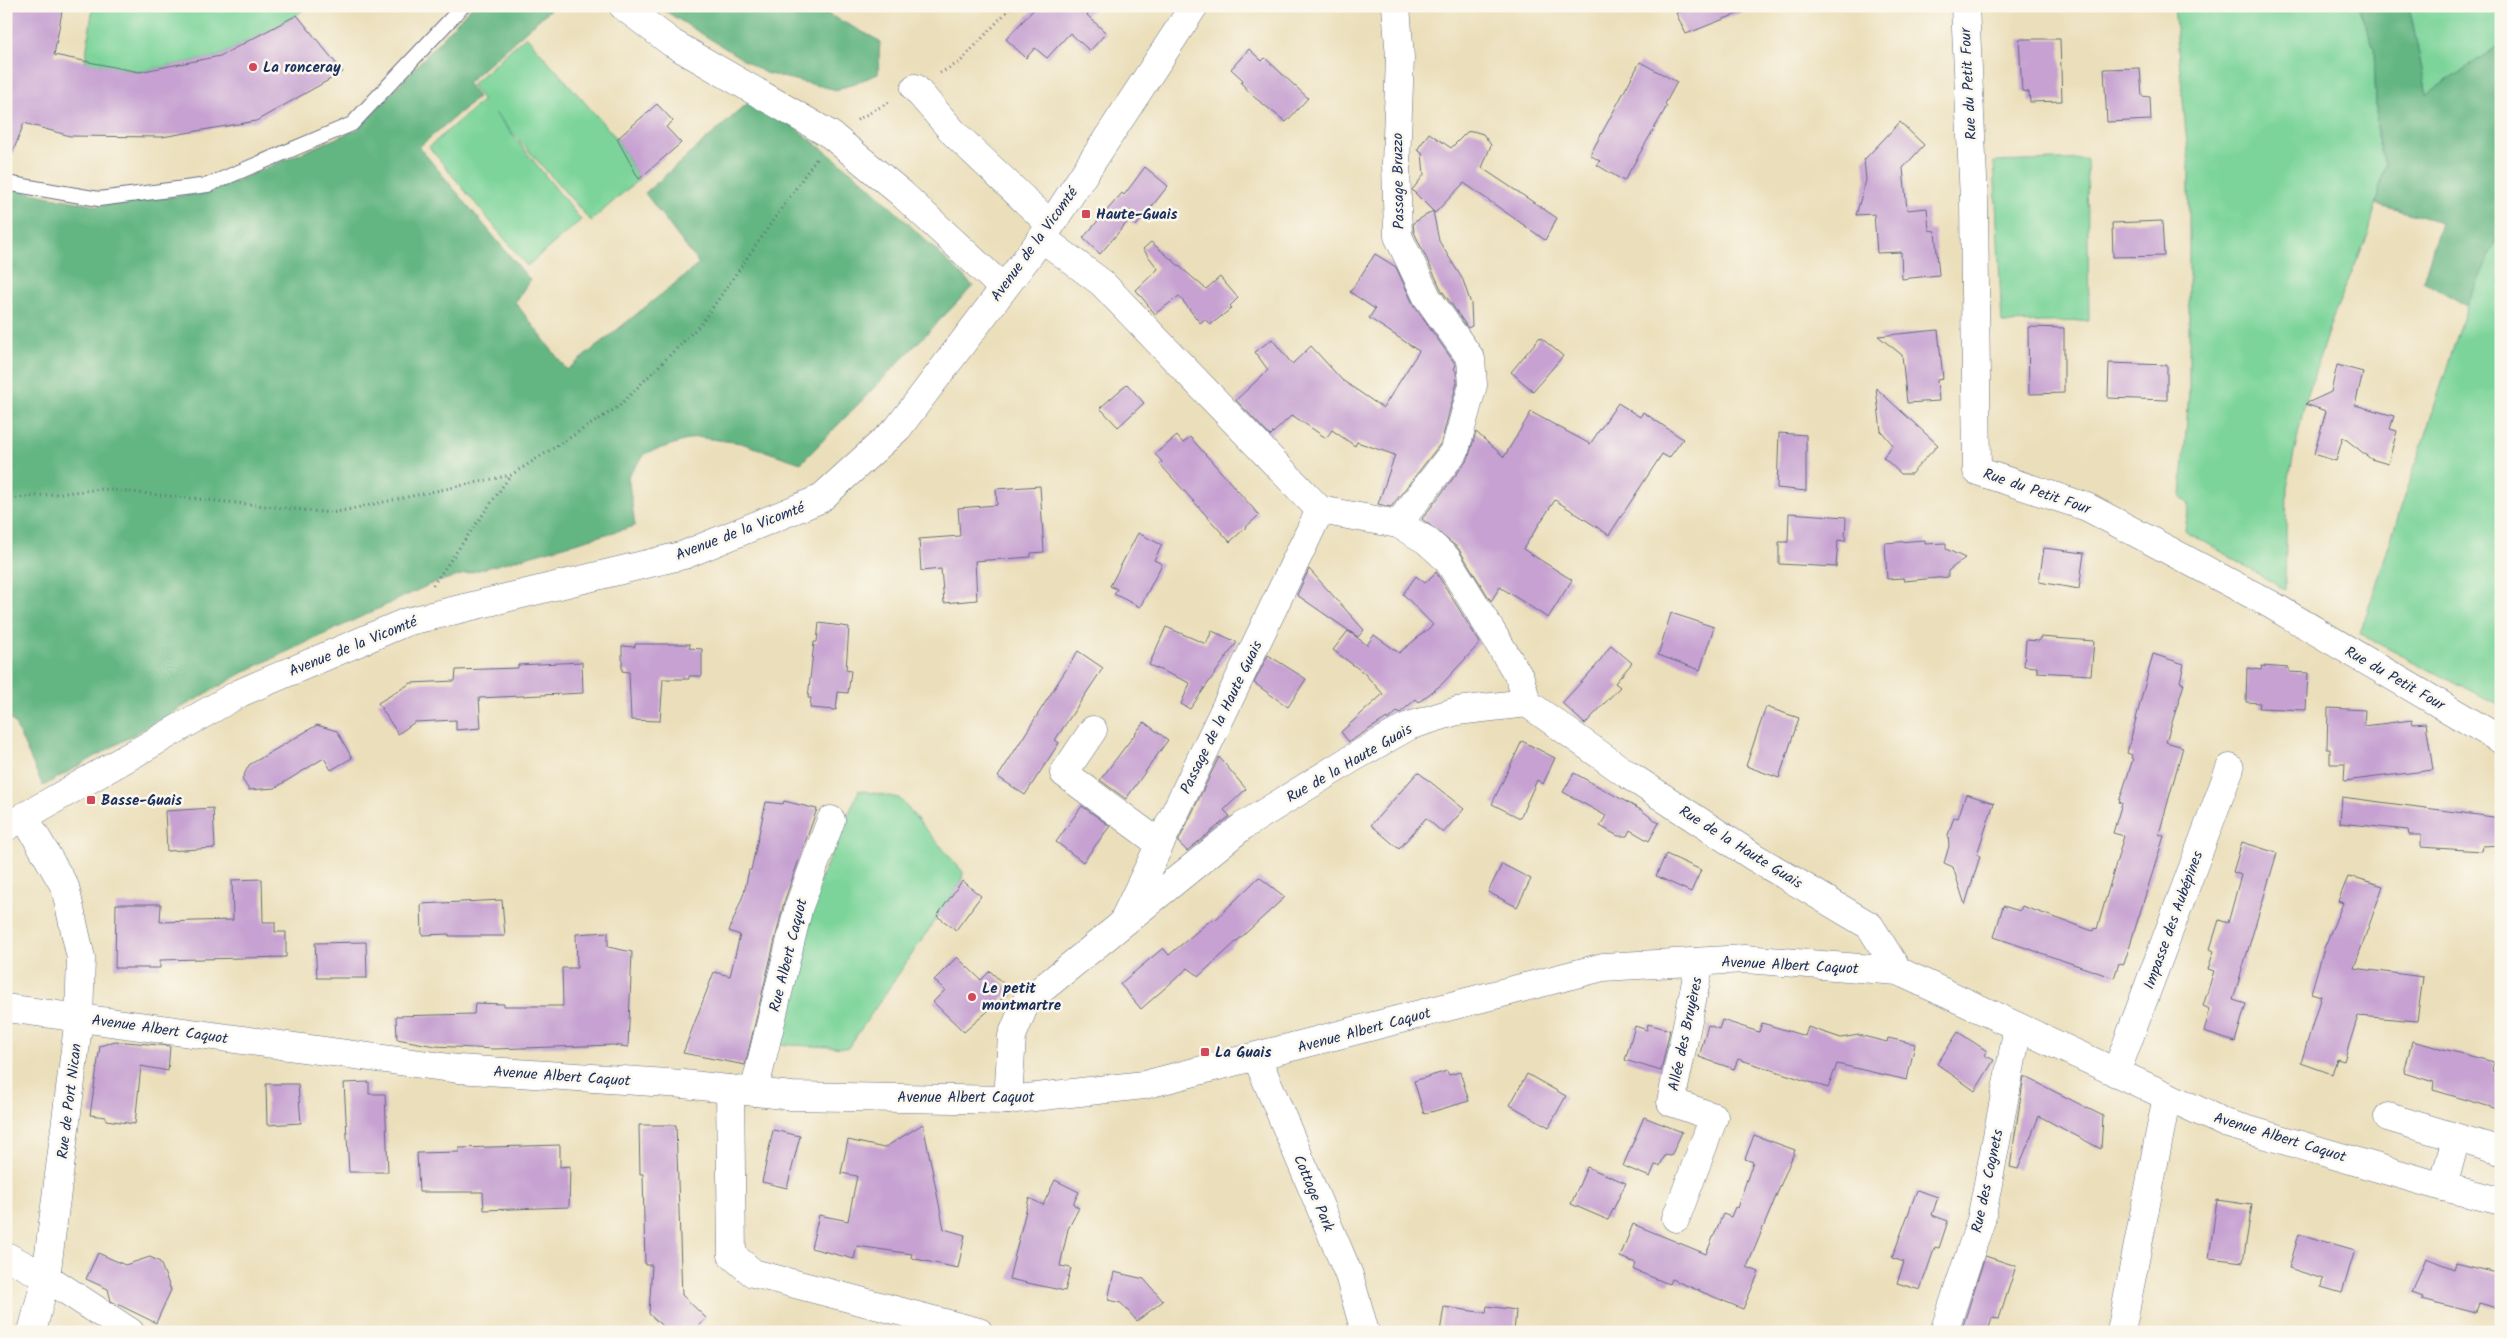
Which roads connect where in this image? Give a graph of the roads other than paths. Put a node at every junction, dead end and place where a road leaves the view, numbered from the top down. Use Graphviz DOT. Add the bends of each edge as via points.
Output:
graph roads {
  1 [pos="463,6"];
  2 [pos="623,6"];
  3 [pos="1194,6"];
  4 [pos="1396,6"];
  5 [pos="1964,6"];
  6 [pos="915,88"];
  7 [pos="6,183"];
  8 [pos="1046,231"];
  9 [pos="1003,288"];
  10 [pos="1320,510"];
  11 [pos="1398,524"];
  12 [pos="1527,703"];
  13 [pos="1093,730"];
  14 [pos="2501,740"];
  15 [pos="2230,768"];
  16 [pos="831,820"];
  17 [pos="11,824"];
  18 [pos="1160,844"];
  19 [pos="1122,924"];
  20 [pos="1700,962"];
  21 [pos="1898,971"];
  22 [pos="6,1008"];
  23 [pos="80,1018"];
  24 [pos="2018,1027"];
  25 [pos="1257,1058"];
  26 [pos="2116,1073"];
  27 [pos="742,1090"];
  28 [pos="2167,1096"];
  29 [pos="1008,1100"];
  30 [pos="2388,1117"];
  31 [pos="2456,1138"];
  32 [pos="2501,1151"];
  33 [pos="2443,1187"];
  34 [pos="2501,1201"];
  35 [pos="1676,1218"];
  36 [pos="6,1256"];
  37 [pos="46,1277"];
  38 [pos="32,1332"];
  39 [pos="130,1332"];
  40 [pos="979,1332"];
  41 [pos="1365,1332"];
  42 [pos="1944,1332"];
  43 [pos="2121,1332"];
  1 -- 7 [label="lane" via="352,124 208,186 99,199"];
  2 -- 9 [label="street" via="672,43 831,135 901,193"];
  3 -- 8 [label="street, Avenue de la Vicomté"];
  4 -- 11 [label="street, Passage Bruzzo" via="1400,58 1396,163 1398,236 1427,297 1471,359 1473,385 1455,450"];
  5 -- 14 [label="street, Rue du Petit Four" via="1974,200 1977,471 2087,507 2270,604"];
  6 -- 8 [label="street"];
  8 -- 9 [label="street, Avenue de la Vicomté"];
  8 -- 10 [label="street" via="1102,283"];
  9 -- 17 [label="street, Avenue de la Vicomté" via="898,428 820,499 684,555 406,622 240,693"];
  10 -- 11 [label="street"];
  10 -- 18 [label="street, Passage de la Haute Guais"];
  11 -- 12 [label="street" via="1426,540 1447,558 1520,678"];
  12 -- 19 [label="street, Rue de la Haute Guais" via="1457,711 1409,726 1351,758 1243,826"];
  12 -- 21 [label="street, Rue de la Haute Guais" via="1626,774 1754,857 1870,926"];
  13 -- 18 [label="street" via="1064,773"];
  15 -- 26 [label="street, Impasse des Aubépines"];
  16 -- 27 [label="street, Rue Albert Caquot" via="799,906"];
  17 -- 23 [label="street, Rue de Port Nican" via="65,887 81,958"];
  18 -- 19 [label="street, Passage de la Haute Guais"];
  19 -- 29 [label="street, Rue de la Haute Guais" via="1026,1002 1012,1036"];
  20 -- 21 [label="street, Avenue Albert Caquot" via="1745,959"];
  20 -- 25 [label="street, Avenue Albert Caquot" via="1603,967"];
  20 -- 35 [label="street, Allée des Bruyères" via="1671,1102 1714,1117"];
  21 -- 24 [label="street, Avenue Albert Caquot"];
  22 -- 23 [label="street, Avenue Albert Caquot"];
  23 -- 27 [label="street, Avenue Albert Caquot" via="458,1069"];
  23 -- 37 [label="street, Rue de Port Nican"];
  24 -- 26 [label="street, Avenue Albert Caquot"];
  24 -- 42 [label="street, Rue des Cognets" via="1982,1220"];
  25 -- 29 [label="street, Avenue Albert Caquot" via="1144,1085"];
  25 -- 41 [label="street, Cottage Park" via="1349,1275"];
  26 -- 28 [label="street, Avenue Albert Caquot"];
  27 -- 29 [label="street, Avenue Albert Caquot" via="792,1096"];
  27 -- 40 [label="street, Rue Albert Caquot" via="732,1255 753,1273"];
  28 -- 33 [label="street, Avenue Albert Caquot" via="2225,1123"];
  28 -- 43 [label="street"];
  30 -- 31 [label="street"];
  31 -- 32 [label="street"];
  31 -- 33 [label="street"];
  33 -- 34 [label="street, Avenue Albert Caquot"];
  36 -- 37 [label="street"];
  37 -- 38 [label="street, Rue de Port Nican"];
  37 -- 39 [label="street"];
}
